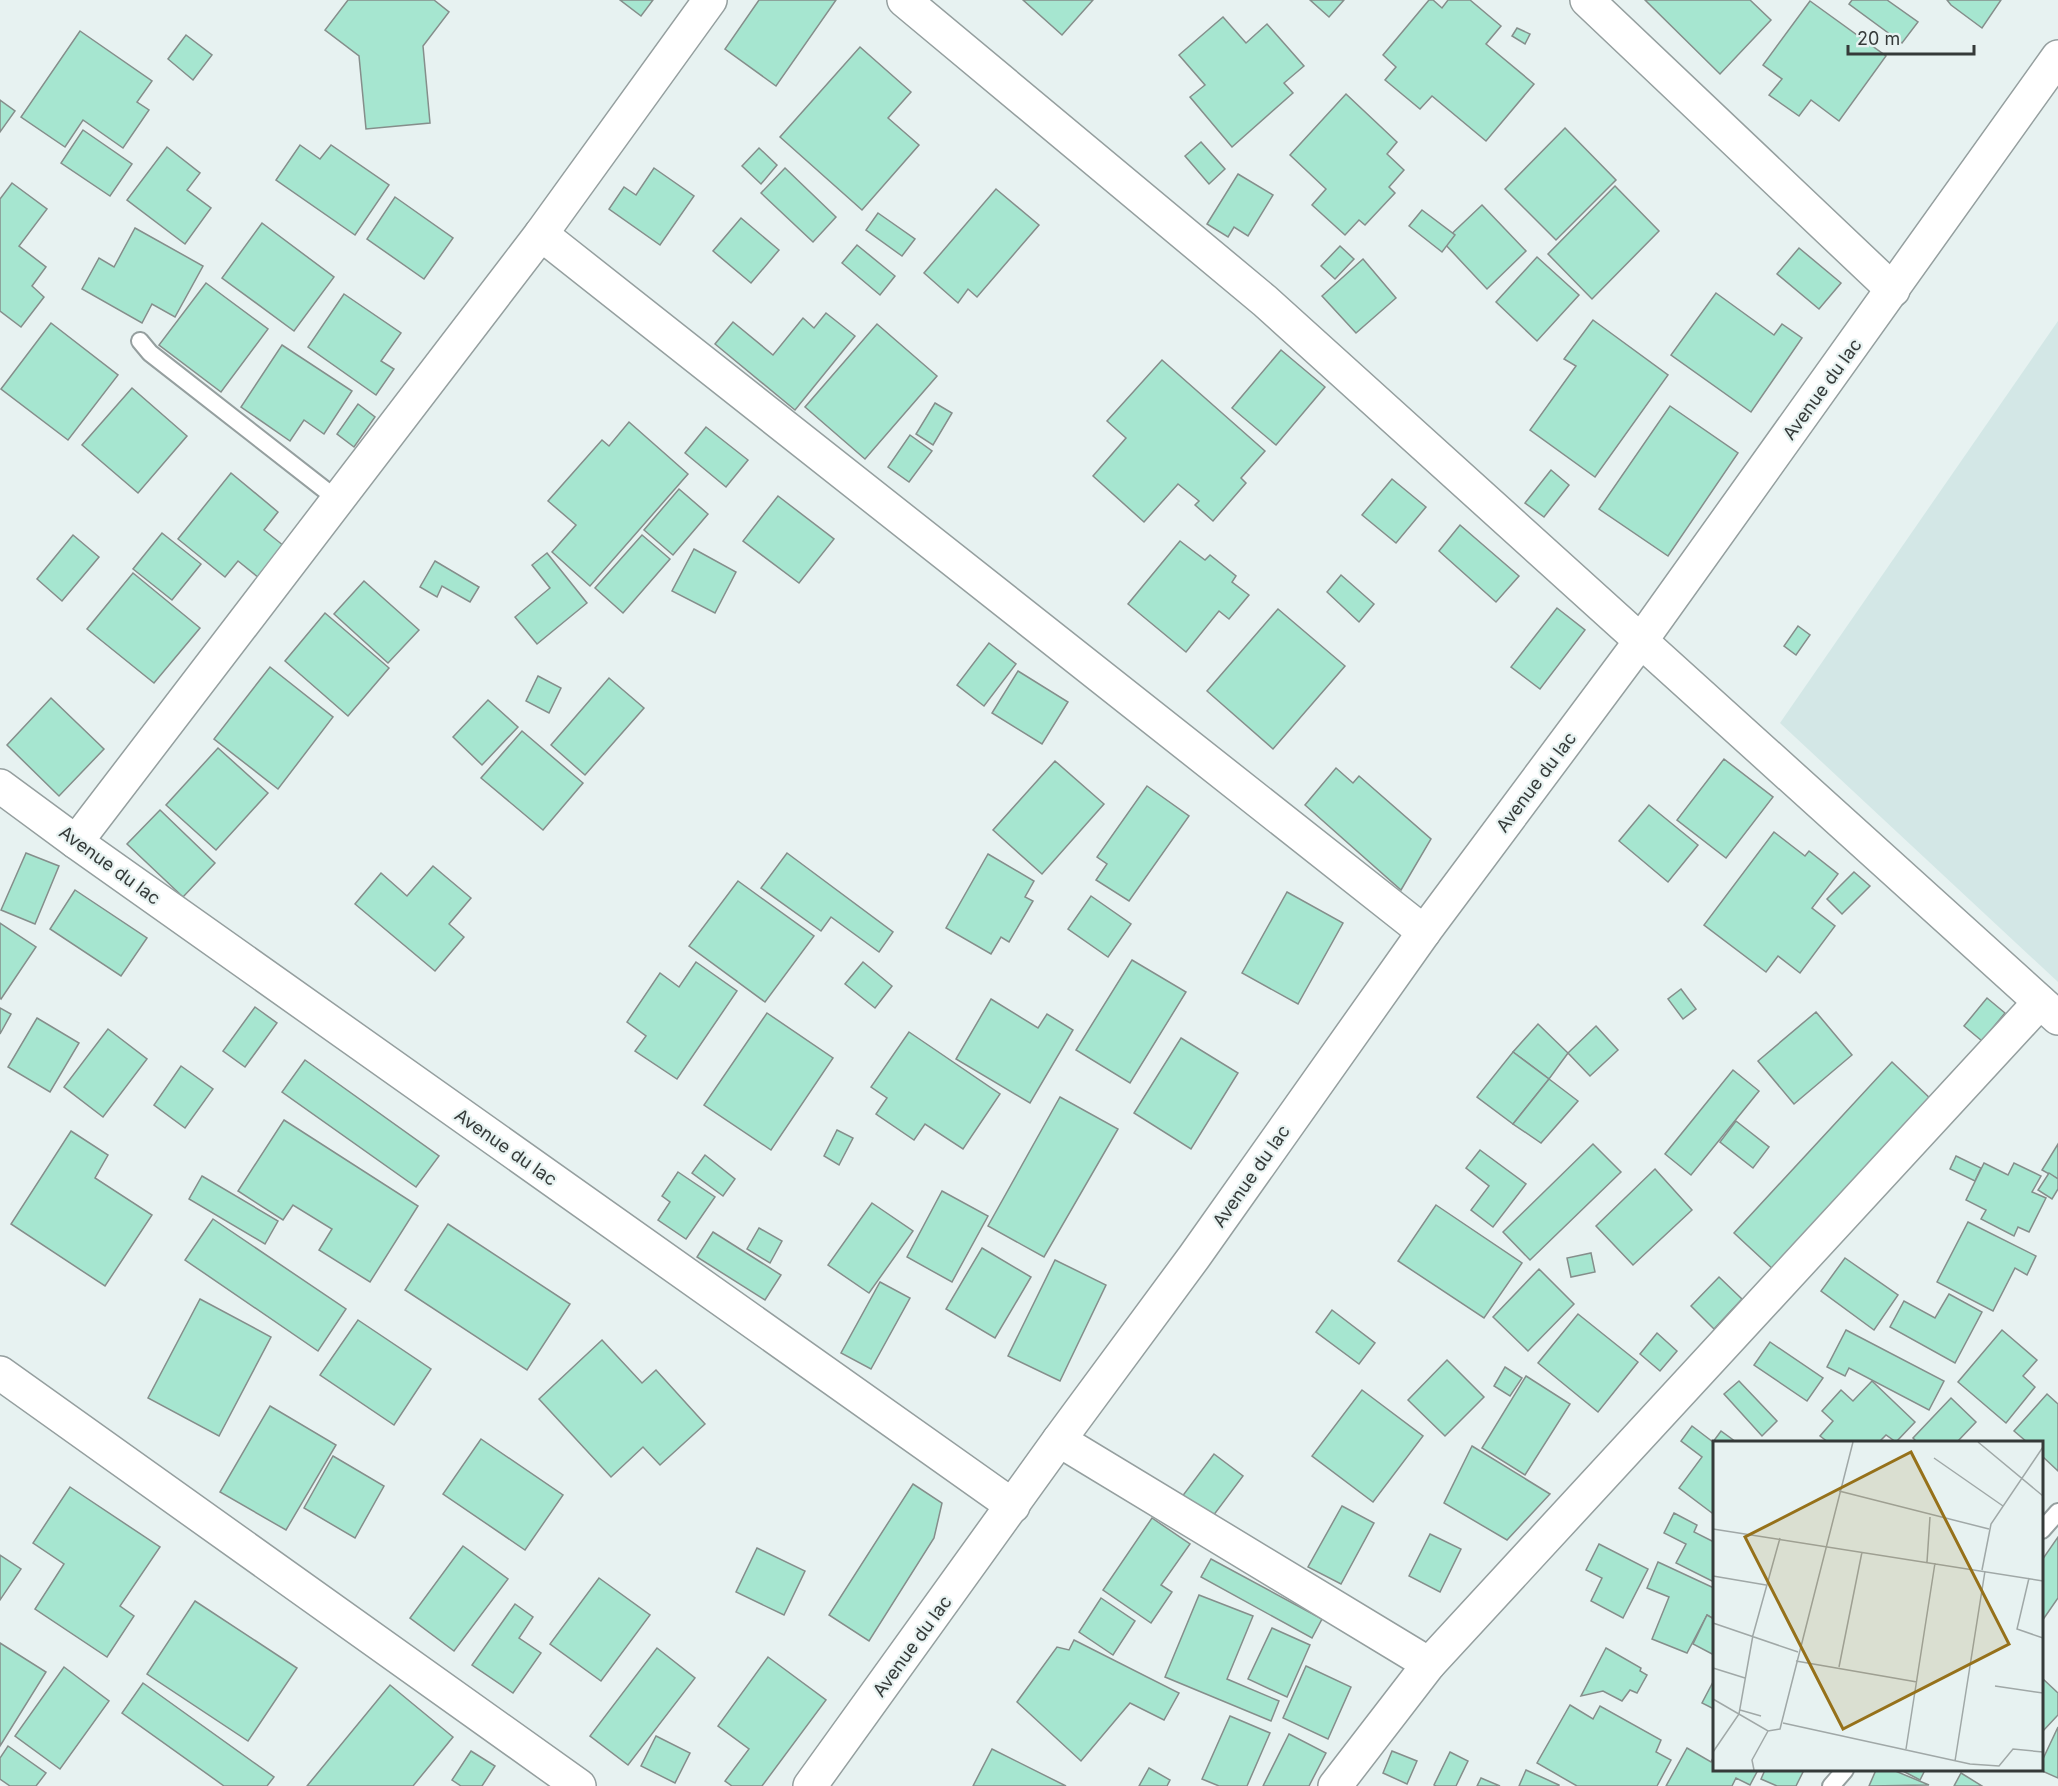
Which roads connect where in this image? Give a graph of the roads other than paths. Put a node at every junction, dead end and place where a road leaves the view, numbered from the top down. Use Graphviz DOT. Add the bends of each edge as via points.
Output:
graph roads {
  1 [pos="710,0"];
  2 [pos="904,0"];
  3 [pos="1587,0"];
  4 [pos="2058,57"];
  5 [pos="541,234"];
  6 [pos="1893,290"];
  7 [pos="140,341"];
  8 [pos="338,500"];
  9 [pos="1640,642"];
  10 [pos="0,786"];
  11 [pos="76,842"];
  12 [pos="1424,932"];
  13 [pos="2049,1010"];
  14 [pos="0,1373"];
  15 [pos="1059,1440"];
  16 [pos="1013,1506"];
  17 [pos="2058,1512"];
  18 [pos="2043,1529"];
  19 [pos="1429,1664"];
  20 [pos="1844,1771"];
  21 [pos="579,1786"];
  22 [pos="810,1786"];
  23 [pos="1335,1786"];
  24 [pos="1831,1786"];
  1 -- 5 [label="street"];
  2 -- 9 [label="street" via="1265,301"];
  3 -- 6 [label="street"];
  4 -- 6 [label="street, Avenue du lac"];
  5 -- 8 [label="street"];
  5 -- 12 [label="street"];
  6 -- 9 [label="street, Avenue du lac"];
  7 -- 8 [label="lane" via="150,353"];
  8 -- 11 [label="street"];
  9 -- 12 [label="street, Avenue du lac"];
  9 -- 13 [label="street"];
  10 -- 11 [label="street, Avenue du lac"];
  11 -- 16 [label="street, Avenue du lac"];
  12 -- 15 [label="street, Avenue du lac"];
  13 -- 19 [label="street"];
  14 -- 21 [label="street"];
  15 -- 16 [label="street, Avenue du lac"];
  15 -- 19 [label="street"];
  16 -- 22 [label="street, Avenue du lac"];
  17 -- 18 [label="lane"];
  19 -- 23 [label="street"];
  20 -- 24 [label="lane"];
}
